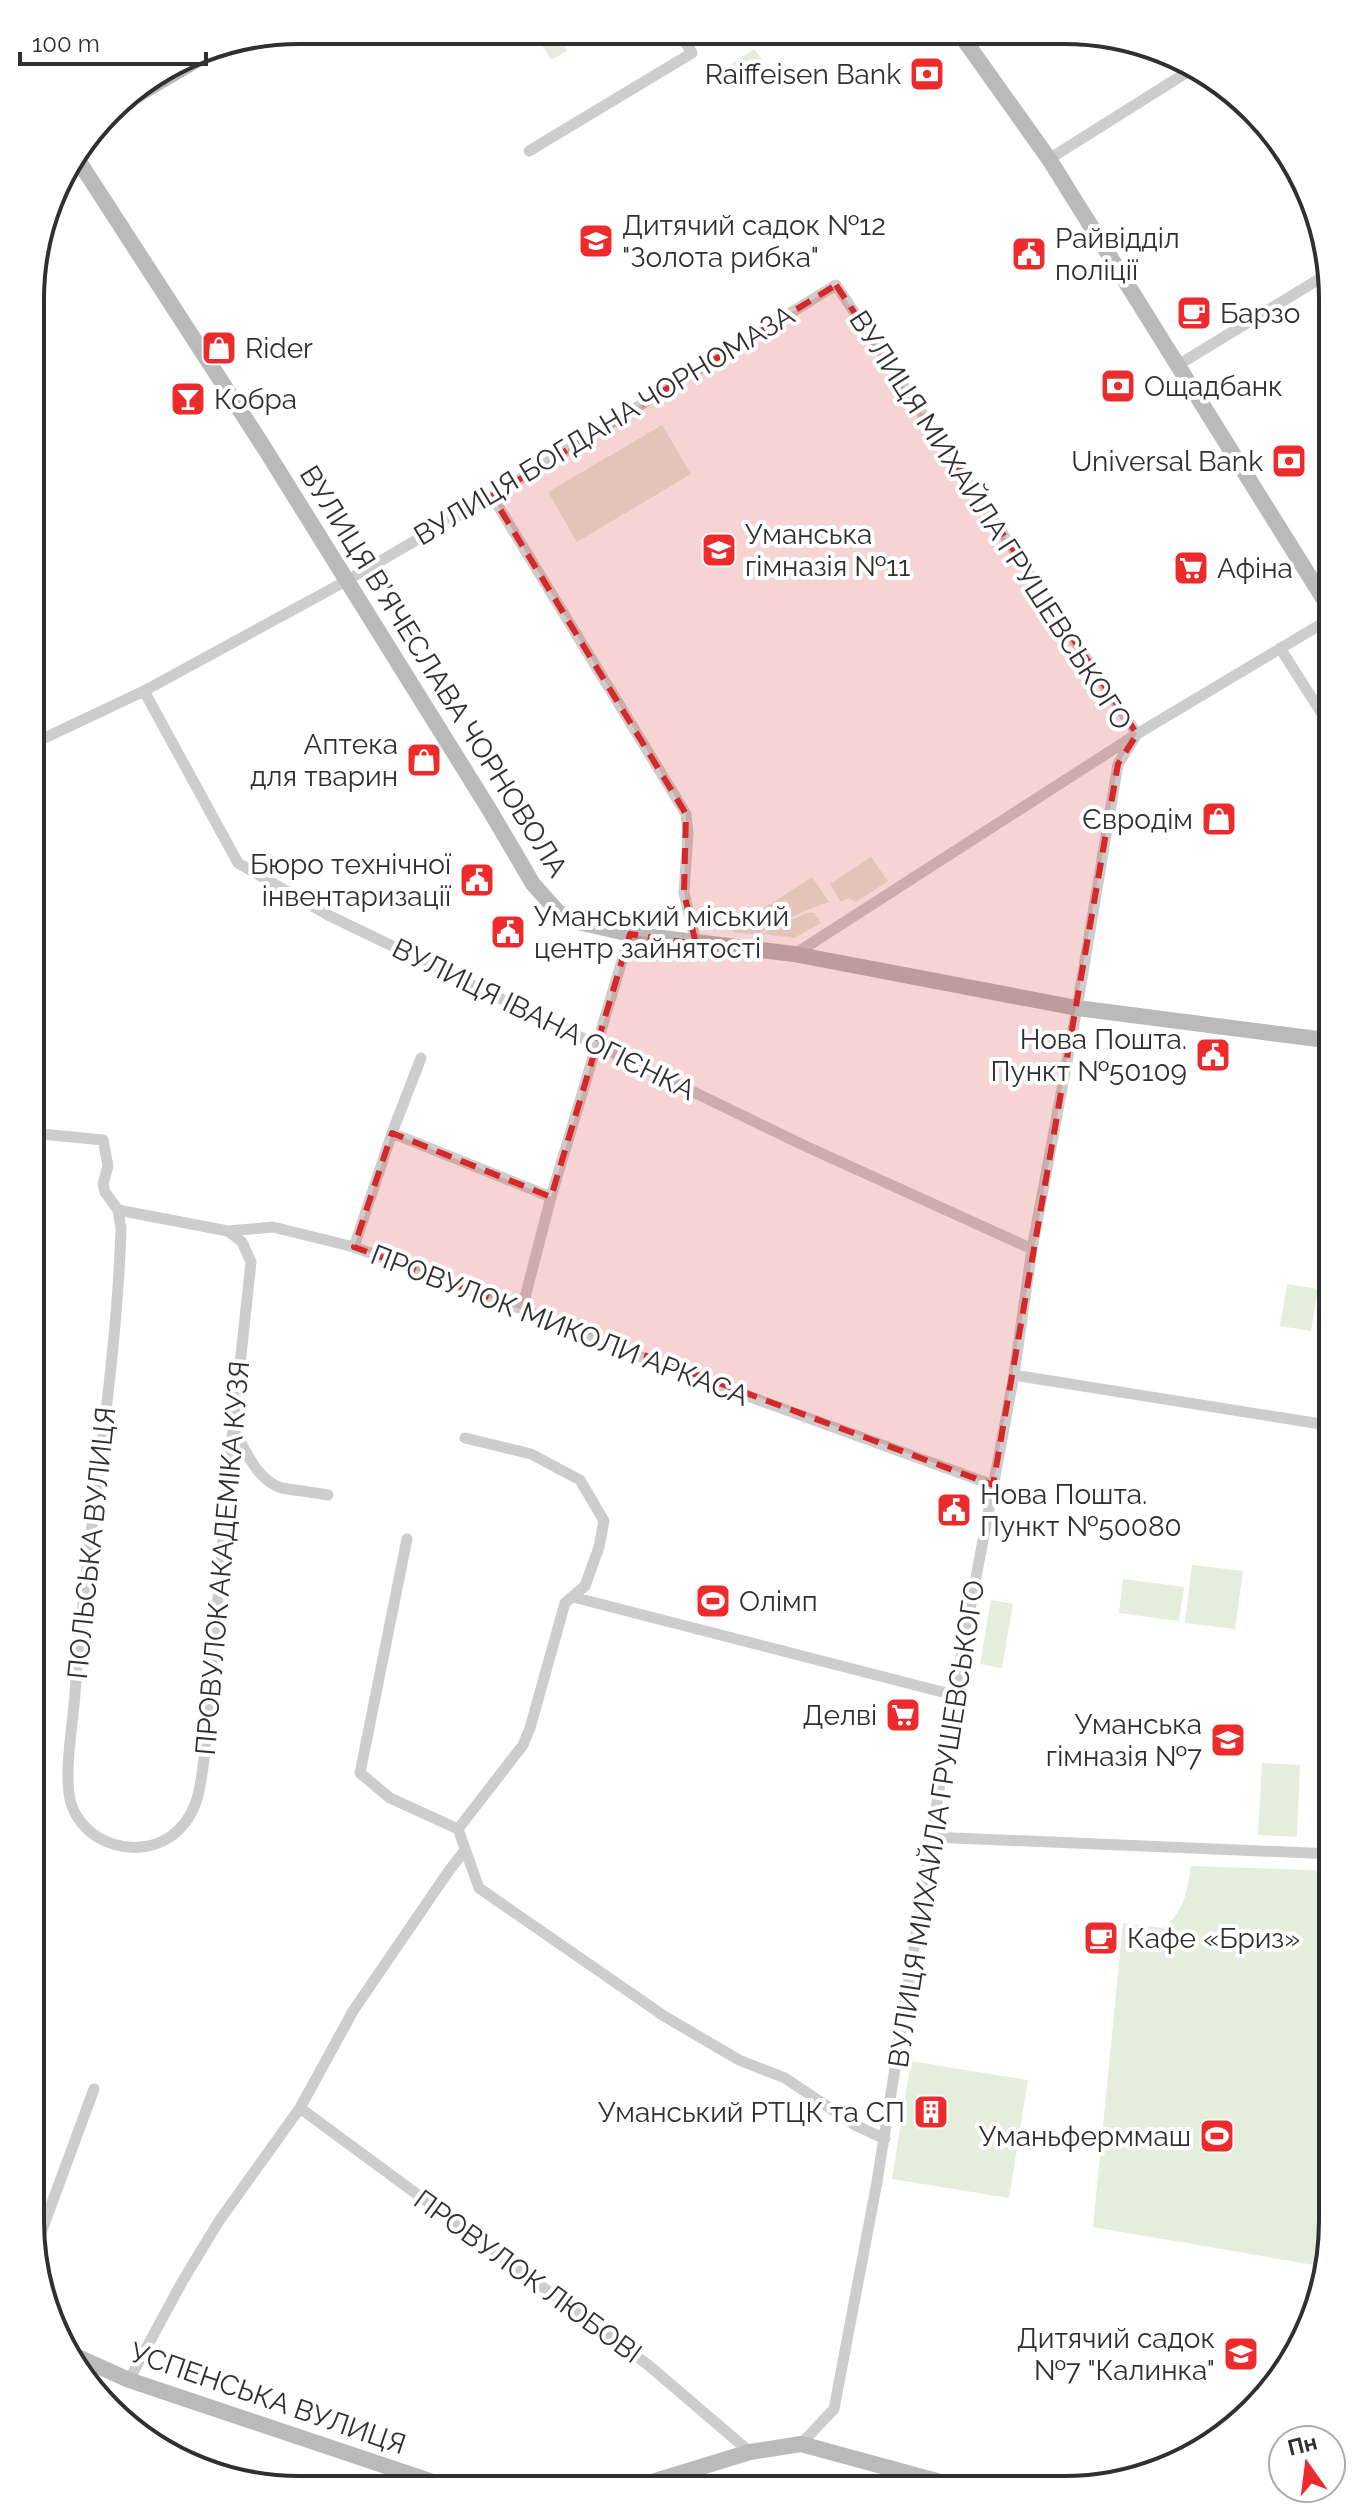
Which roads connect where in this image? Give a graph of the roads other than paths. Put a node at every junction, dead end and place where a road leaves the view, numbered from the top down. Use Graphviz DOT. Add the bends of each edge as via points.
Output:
graph roads {
  1 [pos="687,44"];
  2 [pos="967,44"];
  3 [pos="1184,74"];
  4 [pos="529,151"];
  5 [pos="1049,159"];
  6 [pos="82,166"];
  7 [pos="1318,280"];
  8 [pos="836,285"];
  9 [pos="1178,365"];
  10 [pos="492,496"];
  11 [pos="346,581"];
  12 [pos="1319,593"];
  13 [pos="1319,625"];
  14 [pos="1280,648"];
  15 [pos="144,691"];
  16 [pos="1319,709"];
  17 [pos="1137,734"];
  18 [pos="44,738"];
  19 [pos="630,934"];
  20 [pos="696,943"];
  21 [pos="794,954"];
  22 [pos="1077,1008"];
  23 [pos="1319,1039"];
  24 [pos="595,1044"];
  25 [pos="421,1058"];
  26 [pos="392,1133"];
  27 [pos="44,1134"];
  28 [pos="551,1197"];
  29 [pos="118,1210"];
  30 [pos="228,1231"];
  31 [pos="354,1247"];
  32 [pos="1032,1249"];
  33 [pos="522,1309"];
  34 [pos="1014,1375"];
  35 [pos="1318,1424"];
  36 [pos="233,1428"];
  37 [pos="465,1438"];
  38 [pos="993,1485"];
  39 [pos="328,1495"];
  40 [pos="407,1539"];
  41 [pos="573,1597"];
  42 [pos="954,1695"];
  43 [pos="458,1829"];
  44 [pos="931,1837"];
  45 [pos="125,1847"];
  46 [pos="465,1850"];
  47 [pos="1318,1853"];
  48 [pos="94,2089"];
  49 [pos="300,2108"];
  50 [pos="885,2139"];
  51 [pos="44,2224"];
  52 [pos="85,2360"];
  53 [pos="129,2380"];
  54 [pos="801,2444"];
  55 [pos="750,2452"];
  56 [pos="415,2476"];
  57 [pos="672,2476"];
  58 [pos="919,2476"];
  1 -- 4 [label="street" via="692,53"];
  2 -- 5 [label="street"];
  3 -- 5 [label="street"];
  5 -- 9 [label="street"];
  6 -- 11 [label="street, ВУЛИЦЯ В’ЯЧЕСЛАВА ЧОРНОВОЛА"];
  7 -- 9 [label="street"];
  8 -- 10 [label="street, ВУЛИЦЯ БОГДАНА ЧОРНОМАЗА"];
  8 -- 17 [label="street, ВУЛИЦЯ МИХАЙЛА ГРУШЕВСЬКОГО"];
  9 -- 12 [label="street"];
  10 -- 11 [label="street, ВУЛИЦЯ БОГДАНА ЧОРНОМАЗА"];
  10 -- 20 [label="street" via="686,814 684,893"];
  11 -- 15 [label="street, ВУЛИЦЯ БОГДАНА ЧОРНОМАЗА"];
  11 -- 19 [label="street, ВУЛИЦЯ В’ЯЧЕСЛАВА ЧОРНОВОЛА" via="533,884 558,912 574,921"];
  13 -- 14 [label="street"];
  14 -- 16 [label="street"];
  14 -- 17 [label="street"];
  15 -- 18 [label="street, ВУЛИЦЯ БОГДАНА ЧОРНОМАЗА"];
  15 -- 24 [label="street, ВУЛИЦЯ ІВАНА ОГІЄНКА" via="238,863 328,915"];
  17 -- 21 [label="street"];
  17 -- 22 [label="street, ВУЛИЦЯ МИХАЙЛА ГРУШЕВСЬКОГО" via="1118,764"];
  19 -- 20 [label="street, ВУЛИЦЯ В’ЯЧЕСЛАВА ЧОРНОВОЛА"];
  19 -- 24 [label="street"];
  20 -- 21 [label="street, ВУЛИЦЯ В’ЯЧЕСЛАВА ЧОРНОВОЛА"];
  21 -- 22 [label="street, ВУЛИЦЯ В’ЯЧЕСЛАВА ЧОРНОВОЛА"];
  22 -- 23 [label="street, ВУЛИЦЯ В’ЯЧЕСЛАВА ЧОРНОВОЛА"];
  22 -- 32 [label="street, ВУЛИЦЯ МИХАЙЛА ГРУШЕВСЬКОГО"];
  24 -- 28 [label="street"];
  24 -- 32 [label="street, ВУЛИЦЯ ІВАНА ОГІЄНКА"];
  25 -- 26 [label="street"];
  26 -- 28 [label="street"];
  26 -- 31 [label="street"];
  27 -- 29 [label="street" via="103,1140 108,1166 103,1184"];
  28 -- 33 [label="street"];
  29 -- 30 [label="street, ПРОВУЛОК МИКОЛИ АРКАСА"];
  29 -- 45 [label="street, ПОЛЬСЬКА ВУЛИЦЯ" via="120,1254 68,1788 74,1812 89,1831"];
  30 -- 31 [label="street, ПРОВУЛОК МИКОЛИ АРКАСА" via="273,1227"];
  30 -- 36 [label="street, ПРОВУЛОК АКАДЕМІКА КУЗЯ" via="242,1242 251,1262"];
  31 -- 33 [label="street, ПРОВУЛОК МИКОЛИ АРКАСА"];
  32 -- 34 [label="street, ВУЛИЦЯ МИХАЙЛА ГРУШЕВСЬКОГО"];
  33 -- 38 [label="street, ПРОВУЛОК МИКОЛИ АРКАСА"];
  34 -- 35 [label="street"];
  34 -- 38 [label="street, ВУЛИЦЯ МИХАЙЛА ГРУШЕВСЬКОГО"];
  36 -- 39 [label="street" via="266,1480"];
  36 -- 45 [label="street, ПРОВУЛОК АКАДЕМІКА КУЗЯ" via="199,1796 187,1822 166,1840"];
  37 -- 41 [label="street" via="531,1454 580,1480 604,1521 585,1586"];
  38 -- 42 [label="street, ВУЛИЦЯ МИХАЙЛА ГРУШЕВСЬКОГО"];
  40 -- 43 [label="street" via="360,1773 390,1798"];
  41 -- 42 [label="street"];
  41 -- 43 [label="street" via="565,1603 523,1745"];
  42 -- 44 [label="street, ВУЛИЦЯ МИХАЙЛА ГРУШЕВСЬКОГО"];
  43 -- 46 [label="street"];
  44 -- 47 [label="street"];
  44 -- 50 [label="street, ВУЛИЦЯ МИХАЙЛА ГРУШЕВСЬКОГО"];
  46 -- 49 [label="street" via="353,2011"];
  46 -- 50 [label="street" via="479,1888 664,2016 739,2060 785,2078"];
  48 -- 51 [label="street"];
  49 -- 53 [label="street" via="219,2221"];
  49 -- 55 [label="street, ПРОВУЛОК ЛЮБОВІ" via="647,2364"];
  50 -- 54 [label="street, ВУЛИЦЯ МИХАЙЛА ГРУШЕВСЬКОГО" via="834,2409"];
  52 -- 53 [label="street, УСПЕНСЬКА ВУЛИЦЯ"];
  53 -- 56 [label="street, УСПЕНСЬКА ВУЛИЦЯ"];
  54 -- 55 [label="street"];
  54 -- 58 [label="street"];
  55 -- 57 [label="street"];
}
